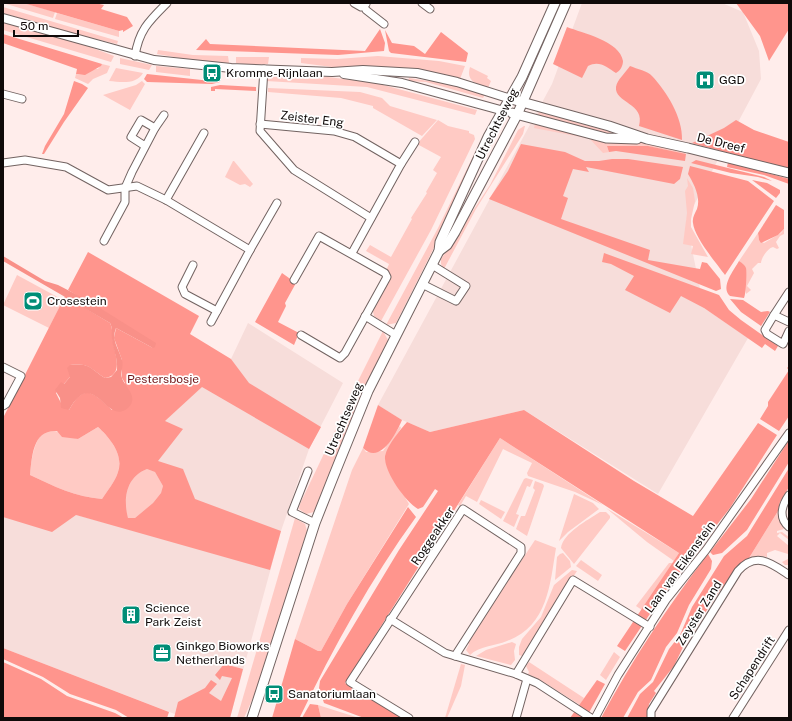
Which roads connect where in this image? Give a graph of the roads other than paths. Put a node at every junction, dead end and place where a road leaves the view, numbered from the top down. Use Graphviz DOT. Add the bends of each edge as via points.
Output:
graph roads {
  1 [pos="167,3"];
  2 [pos="354,3"];
  3 [pos="422,3"];
  4 [pos="555,3"];
  5 [pos="566,3"];
  6 [pos="366,5"];
  7 [pos="430,9"];
  8 [pos="3,18"];
  9 [pos="384,24"];
  10 [pos="135,56"];
  11 [pos="264,69"];
  12 [pos="332,72"];
  13 [pos="404,72"];
  14 [pos="402,82"];
  15 [pos="3,94"];
  16 [pos="22,99"];
  17 [pos="511,99"];
  18 [pos="523,102"];
  19 [pos="504,111"];
  20 [pos="164,115"];
  21 [pos="517,115"];
  22 [pos="260,127"];
  23 [pos="155,128"];
  24 [pos="204,134"];
  25 [pos="647,139"];
  26 [pos="415,142"];
  27 [pos="145,146"];
  28 [pos="3,162"];
  29 [pos="401,164"];
  30 [pos="789,173"];
  31 [pos="125,188"];
  32 [pos="166,200"];
  33 [pos="277,203"];
  34 [pos="371,218"];
  35 [pos="104,241"];
  36 [pos="250,250"];
  37 [pos="439,251"];
  38 [pos="352,253"];
  39 [pos="193,265"];
  40 [pos="432,265"];
  41 [pos="294,280"];
  42 [pos="422,284"];
  43 [pos="789,292"];
  44 [pos="217,311"];
  45 [pos="774,315"];
  46 [pos="365,316"];
  47 [pos="211,322"];
  48 [pos="789,322"];
  49 [pos="789,331"];
  50 [pos="396,334"];
  51 [pos="301,335"];
  52 [pos="786,345"];
  53 [pos="3,367"];
  54 [pos="3,406"];
  55 [pos="789,432"];
  56 [pos="308,471"];
  57 [pos="789,495"];
  58 [pos="315,523"];
  59 [pos="789,527"];
  60 [pos="789,575"];
  61 [pos="390,619"];
  62 [pos="650,627"];
  63 [pos="789,630"];
  64 [pos="455,656"];
  65 [pos="516,674"];
  66 [pos="527,680"];
  67 [pos="252,718"];
  68 [pos="409,718"];
  69 [pos="516,718"];
  70 [pos="591,718"];
  71 [pos="595,718"];
  72 [pos="651,718"];
  73 [pos="733,718"];
  1 -- 10 [label="street" via="145,25 139,36"];
  2 -- 6 [label="street" via="358,6"];
  3 -- 7 [label="street"];
  4 -- 17 [label="main road, Utrechtseweg"];
  5 -- 18 [label="main road, Utrechtseweg"];
  6 -- 9 [label="street" via="366,10"];
  8 -- 10 [label="street"];
  10 -- 11 [label="street" via="185,64"];
  11 -- 12 [label="street"];
  11 -- 22 [label="street"];
  12 -- 13 [label="street"];
  12 -- 14 [label="street"];
  13 -- 14 [label="street"];
  13 -- 17 [label="street" via="438,77"];
  14 -- 19 [label="street"];
  15 -- 16 [label="street"];
  17 -- 18 [label="main road, De Dreef"];
  17 -- 19 [label="main road, Utrechtseweg"];
  18 -- 21 [label="main road, Utrechtseweg"];
  18 -- 25 [label="main road, De Dreef"];
  19 -- 21 [label="main road, De Dreef"];
  19 -- 37 [label="main road, Utrechtseweg" via="488,137 440,242"];
  20 -- 23 [label="street"];
  21 -- 25 [label="main road, De Dreef" via="606,138"];
  21 -- 37 [label="main road, Utrechtseweg" via="455,232"];
  22 -- 29 [label="street, Zeister Eng" via="334,131 355,137"];
  22 -- 34 [label="street" via="294,170"];
  23 -- 27 [label="street"];
  23 -- 27 [label="street" via="141,120 131,137"];
  24 -- 32 [label="street"];
  25 -- 30 [label="main road, De Dreef"];
  26 -- 29 [label="street"];
  27 -- 31 [label="street"];
  28 -- 31 [label="street" via="25,160 66,167 108,190"];
  29 -- 34 [label="street"];
  31 -- 32 [label="street" via="138,186"];
  31 -- 35 [label="street" via="125,202"];
  32 -- 36 [label="street"];
  33 -- 36 [label="street"];
  34 -- 38 [label="street"];
  36 -- 44 [label="street"];
  37 -- 40 [label="main road, Utrechtseweg"];
  38 -- 41 [label="street" via="319,236"];
  38 -- 46 [label="street" via="385,273 387,277"];
  39 -- 44 [label="street" via="182,287 185,294"];
  40 -- 42 [label="main road, Utrechtseweg"];
  40 -- 42 [label="street" via="466,286 456,301"];
  42 -- 50 [label="main road, Utrechtseweg"];
  43 -- 45 [label="street"];
  44 -- 47 [label="street"];
  45 -- 48 [label="street"];
  45 -- 52 [label="street" via="765,330 767,334"];
  46 -- 50 [label="street"];
  46 -- 51 [label="street" via="340,358"];
  49 -- 52 [label="street"];
  50 -- 58 [label="main road, Utrechtseweg" via="368,391"];
  53 -- 54 [label="street" via="21,376"];
  55 -- 62 [label="street, Laan van Eikenstein" via="706,550 666,600"];
  56 -- 58 [label="street" via="292,512"];
  57 -- 59 [label="street" via="782,511"];
  58 -- 67 [label="main road, Utrechtseweg"];
  60 -- 72 [label="street, Zeyster Zand" via="768,561 762,560 745,564 738,571 651,710"];
  61 -- 64 [label="street" via="445,653"];
  61 -- 64 [label="street, Roggeakker" via="463,509 521,547 521,553"];
  61 -- 68 [label="street, Roggeakker" via="350,682"];
  62 -- 65 [label="street" via="573,580"];
  62 -- 71 [label="street, Laan van Eikenstein" via="618,675"];
  63 -- 73 [label="street, Schapendrift"];
  64 -- 65 [label="street"];
  65 -- 66 [label="street"];
  66 -- 69 [label="street"];
  66 -- 70 [label="street" via="537,683"];
}
